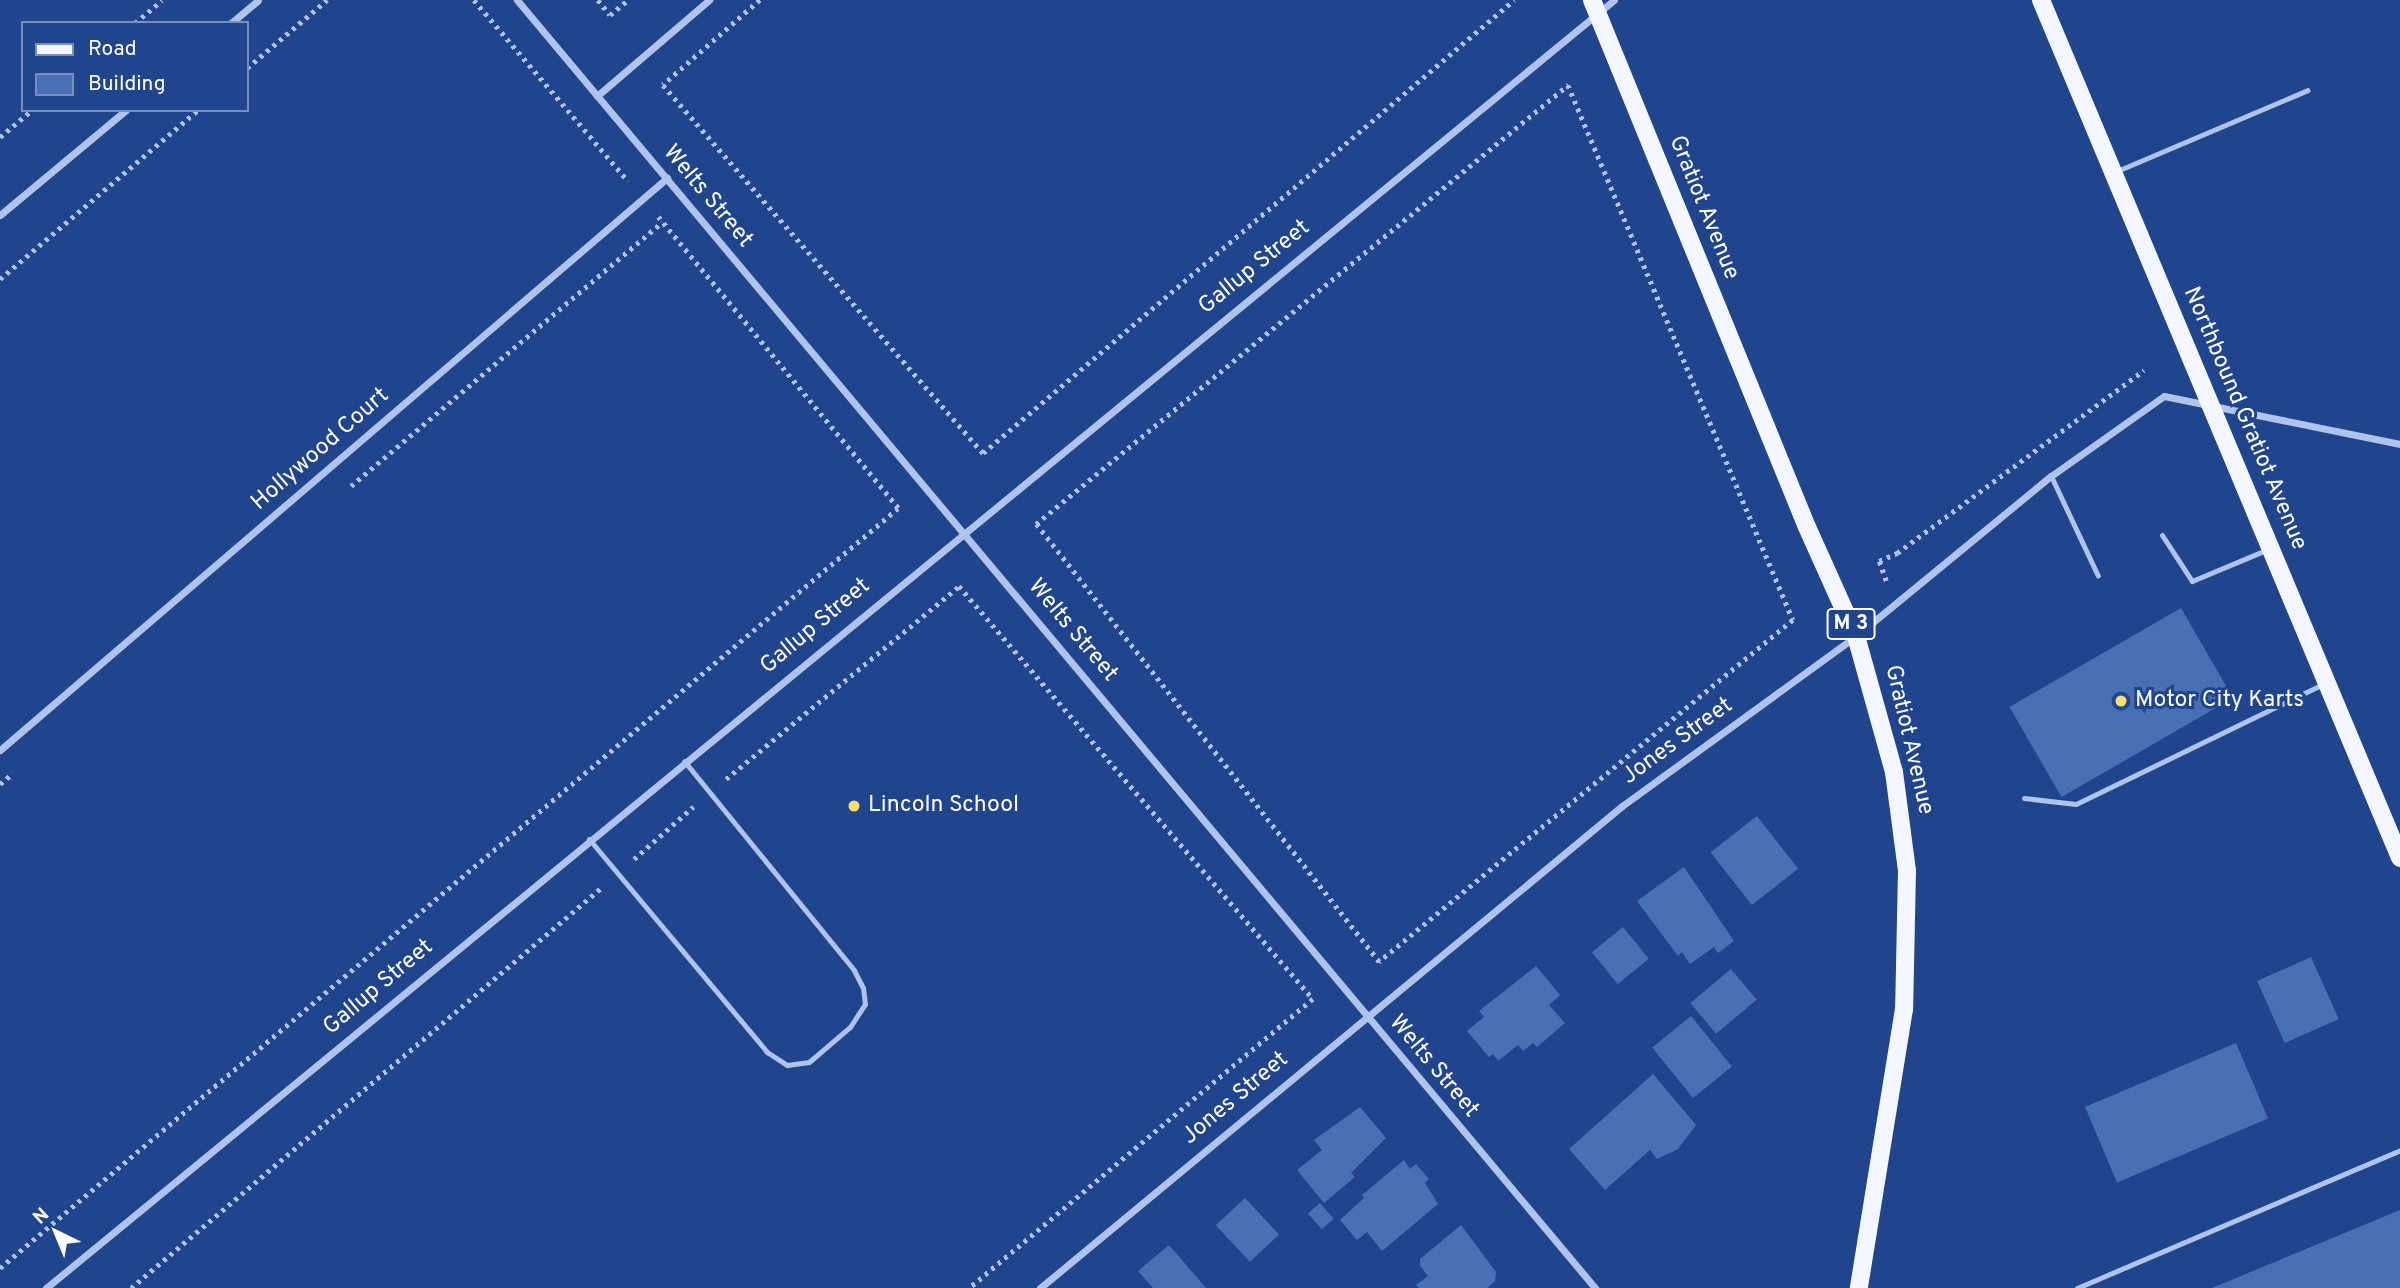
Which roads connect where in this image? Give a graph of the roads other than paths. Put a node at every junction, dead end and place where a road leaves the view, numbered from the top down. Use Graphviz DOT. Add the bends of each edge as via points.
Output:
graph roads {
  1 [pos="258,0"];
  2 [pos="517,0"];
  3 [pos="709,0"];
  4 [pos="1614,0"];
  5 [pos="2041,0"];
  6 [pos="1594,7"];
  7 [pos="233,21"];
  8 [pos="2308,90"];
  9 [pos="597,96"];
  10 [pos="124,112"];
  11 [pos="2114,172"];
  12 [pos="667,178"];
  13 [pos="0,215"];
  14 [pos="2212,406"];
  15 [pos="2400,444"];
  16 [pos="2050,476"];
  17 [pos="962,531"];
  18 [pos="2162,535"];
  19 [pos="2272,548"];
  20 [pos="2098,576"];
  21 [pos="1856,636"];
  22 [pos="2327,682"];
  23 [pos="0,750"];
  24 [pos="684,761"];
  25 [pos="2024,798"];
  26 [pos="589,839"];
  27 [pos="2400,858"];
  28 [pos="1365,1016"];
  29 [pos="2400,1150"];
  30 [pos="46,1288"];
  31 [pos="1040,1288"];
  32 [pos="1595,1288"];
  33 [pos="1859,1288"];
  34 [pos="2077,1288"];
  1 -- 7 [label="street"];
  2 -- 9 [label="street, Welts Street"];
  3 -- 9 [label="street"];
  4 -- 6 [label="street, Gallup Street"];
  5 -- 11 [label="main road, Northbound Gratiot Avenue"];
  6 -- 17 [label="street, Gallup Street"];
  6 -- 21 [label="main road, Gratiot Avenue / M 3"];
  8 -- 11 [label="lane"];
  9 -- 12 [label="street, Welts Street"];
  10 -- 13 [label="street"];
  11 -- 14 [label="main road, Northbound Gratiot Avenue"];
  12 -- 17 [label="street, Welts Street"];
  12 -- 23 [label="street, Hollywood Court"];
  14 -- 15 [label="street, Jones Street"];
  14 -- 16 [label="street, Jones Street" via="2164,396"];
  14 -- 19 [label="main road, Northbound Gratiot Avenue"];
  16 -- 20 [label="lane"];
  16 -- 21 [label="street, Jones Street"];
  17 -- 24 [label="street, Gallup Street"];
  17 -- 28 [label="street, Welts Street"];
  18 -- 19 [label="lane" via="2192,581"];
  19 -- 22 [label="main road, Northbound Gratiot Avenue"];
  21 -- 28 [label="street, Jones Street" via="1622,806"];
  21 -- 33 [label="main road, Gratiot Avenue / M 3" via="1894,772 1907,871 1908,934 1893,1102"];
  22 -- 25 [label="lane" via="2076,804"];
  22 -- 27 [label="main road, Northbound Gratiot Avenue"];
  24 -- 26 [label="street, Gallup Street"];
  24 -- 26 [label="lane" via="854,970 864,1004 850,1027 809,1062 787,1065 767,1052"];
  26 -- 30 [label="street, Gallup Street"];
  28 -- 31 [label="street, Jones Street"];
  28 -- 32 [label="street, Welts Street"];
  29 -- 34 [label="lane"];
}
